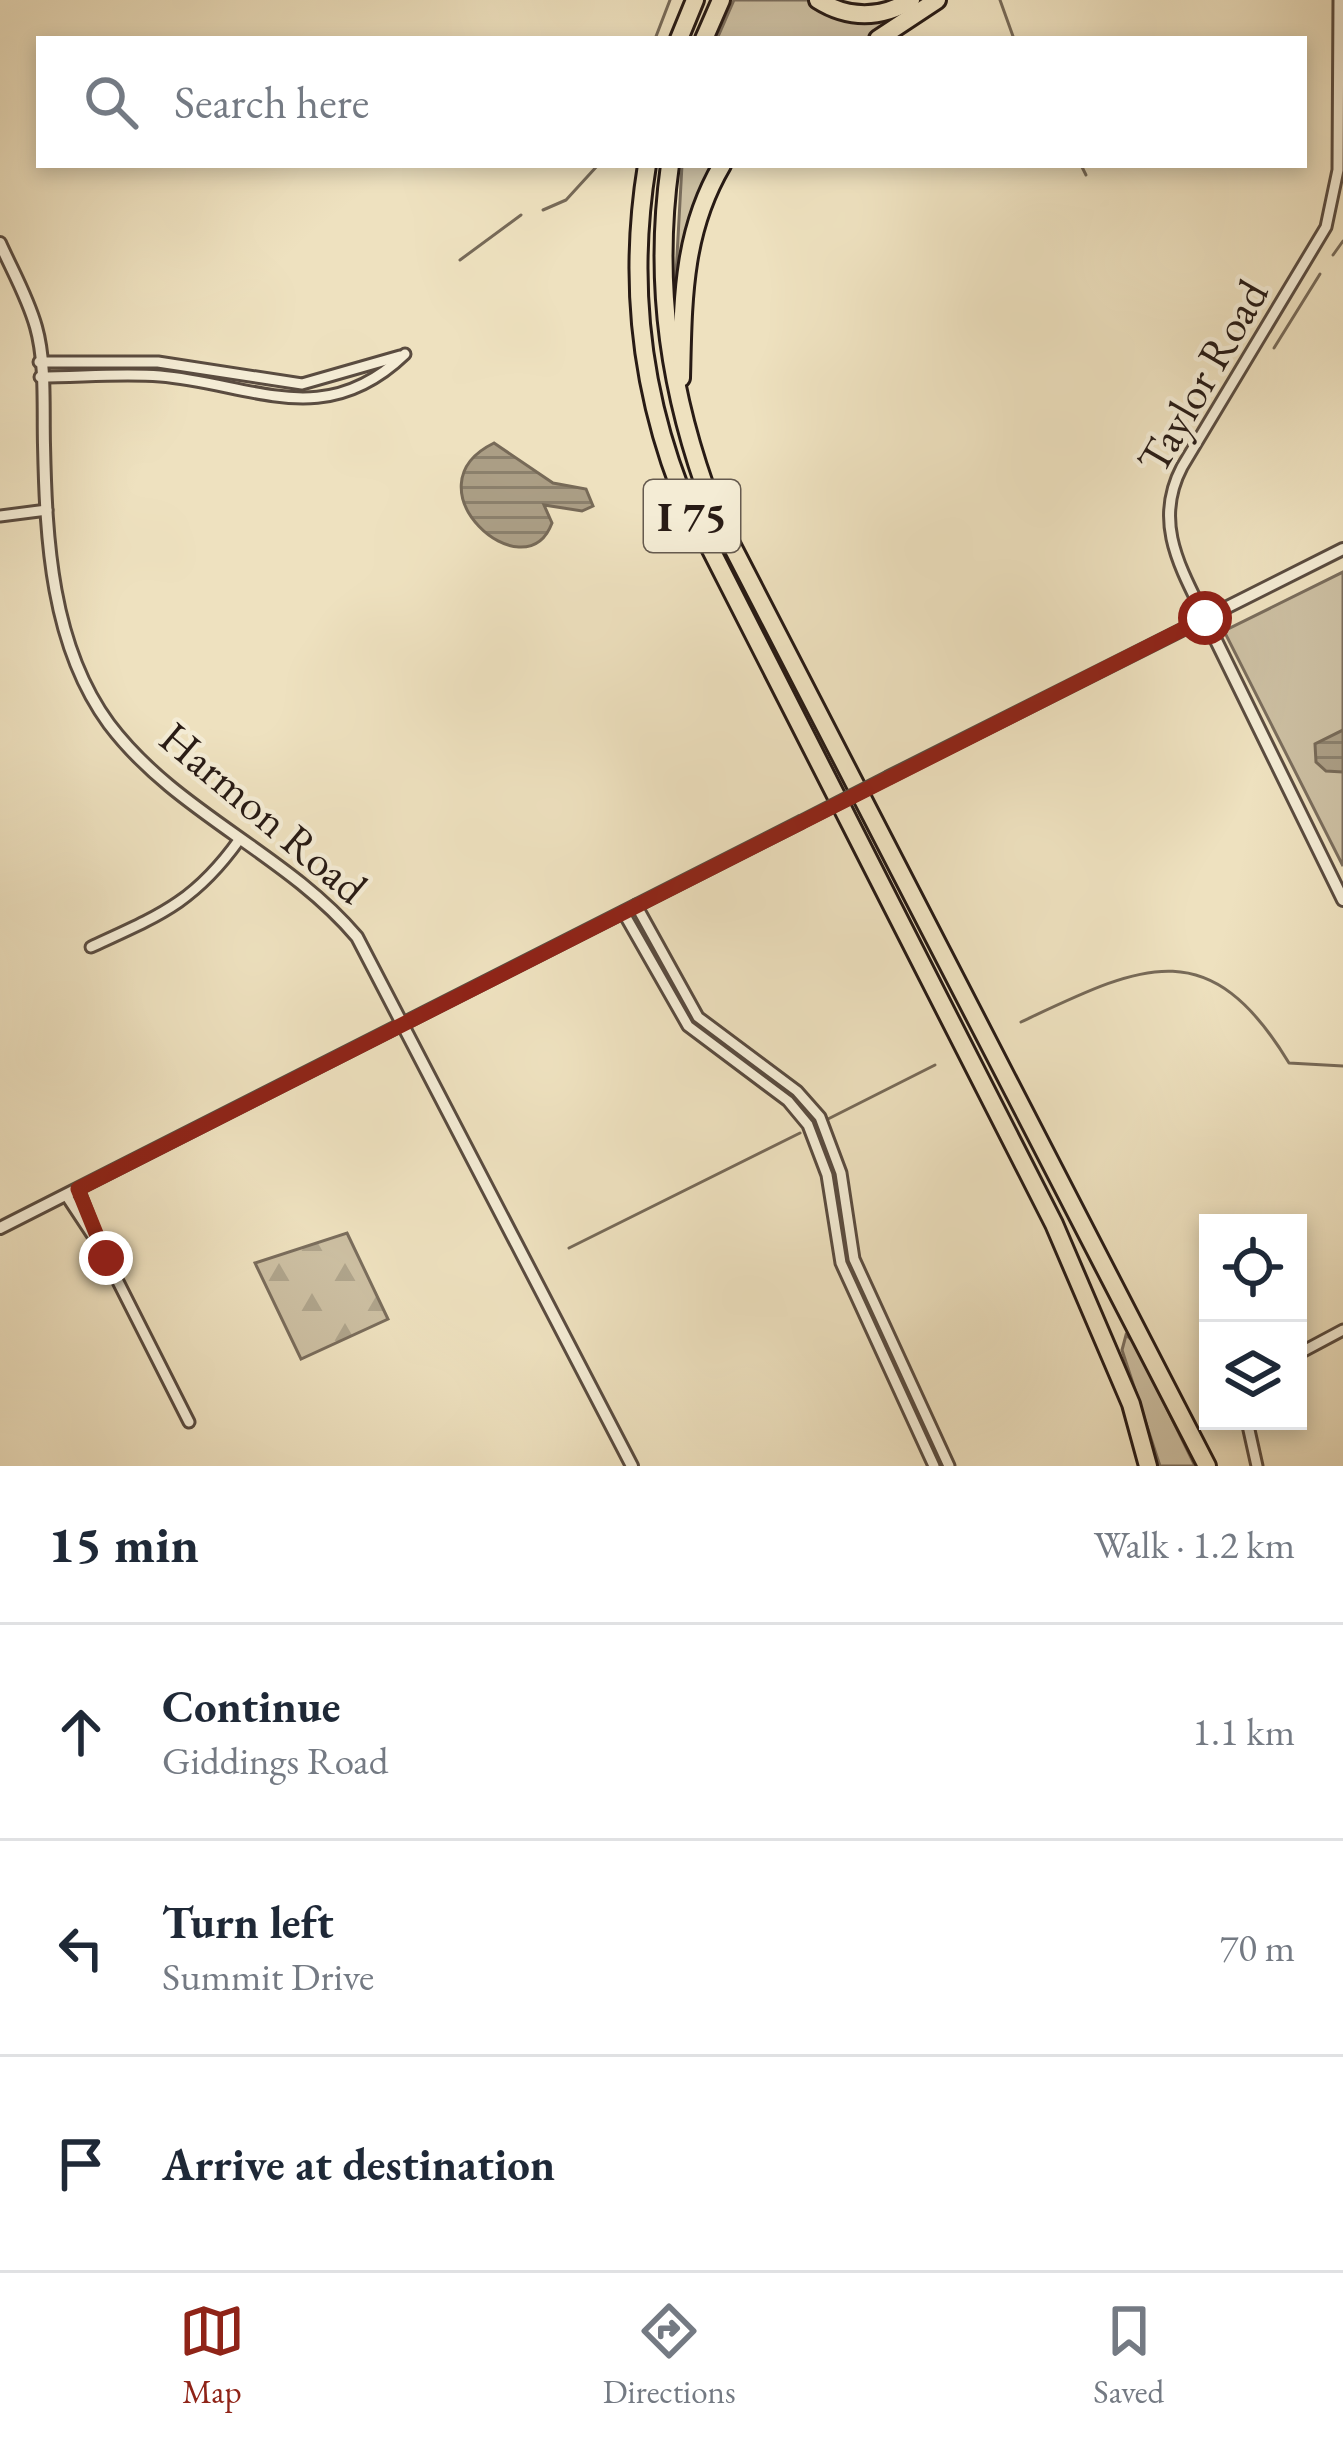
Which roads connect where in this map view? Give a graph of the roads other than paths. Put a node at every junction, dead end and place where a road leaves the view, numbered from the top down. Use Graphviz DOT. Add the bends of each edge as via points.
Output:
graph roads {
  1 [pos="695,0"];
  2 [pos="722,0"];
  3 [pos="818,0"];
  4 [pos="911,0"];
  5 [pos="937,0"];
  6 [pos="1339,0"];
  7 [pos="681,36"];
  8 [pos="705,36"];
  9 [pos="883,36"];
  10 [pos="647,168"];
  11 [pos="670,168"];
  12 [pos="721,168"];
  13 [pos="0,243"];
  14 [pos="39,362"];
  15 [pos="40,377"];
  16 [pos="680,409"];
  17 [pos="47,510"];
  18 [pos="0,516"];
  19 [pos="1343,549"];
  20 [pos="1205,618"];
  21 [pos="239,840"];
  22 [pos="1343,900"];
  23 [pos="630,909"];
  24 [pos="91,947"];
  25 [pos="404,1023"];
  26 [pos="78,1189"];
  27 [pos="65,1195"];
  28 [pos="0,1228"];
  29 [pos="100,1246"];
  30 [pos="1343,1330"];
  31 [pos="1307,1349"];
  32 [pos="189,1422"];
  33 [pos="1249,1430"];
  34 [pos="632,1466"];
  35 [pos="934,1466"];
  36 [pos="949,1466"];
  37 [pos="1148,1466"];
  38 [pos="1207,1466"];
  39 [pos="1257,1466"];
  1 -- 7 [label="highway"];
  2 -- 8 [label="highway"];
  3 -- 4 [label="highway" via="872,15"];
  5 -- 9 [label="highway"];
  6 -- 20 [label="street, Taylor Road" via="1338,170 1326,227 1171,493 1171,544"];
  10 -- 37 [label="highway, I 75" via="640,324 672,470 1054,1224 1131,1404"];
  11 -- 16 [label="highway, I 75" via="663,289"];
  12 -- 16 [label="highway" via="687,258"];
  13 -- 14 [label="street, Harmon Road" via="37,329"];
  14 -- 15 [label="street, Harmon Road"];
  14 -- 15 [label="street" via="158,362 302,384 405,354 382,376 310,399 268,399 163,376"];
  15 -- 17 [label="street, Harmon Road"];
  16 -- 38 [label="highway, I 75" via="713,508"];
  17 -- 18 [label="street"];
  17 -- 21 [label="street, Harmon Road" via="69,642 107,721 172,790"];
  19 -- 20 [label="street"];
  20 -- 22 [label="street, Taylor Road"];
  20 -- 23 [label="street, bridge"];
  21 -- 24 [label="street" via="206,883 166,915"];
  21 -- 25 [label="street, Harmon Road" via="342,920"];
  23 -- 25 [label="street"];
  23 -- 35 [label="street" via="688,1026 808,1125 826,1171 841,1263"];
  23 -- 36 [label="street" via="698,1016 797,1090 820,1117 841,1173 854,1258"];
  25 -- 26 [label="street"];
  25 -- 34 [label="street, Harmon Road"];
  26 -- 27 [label="street"];
  26 -- 29 [label="street"];
  27 -- 28 [label="street"];
  27 -- 29 [label="street"];
  29 -- 32 [label="street"];
  30 -- 31 [label="street"];
  33 -- 39 [label="street"];
}
